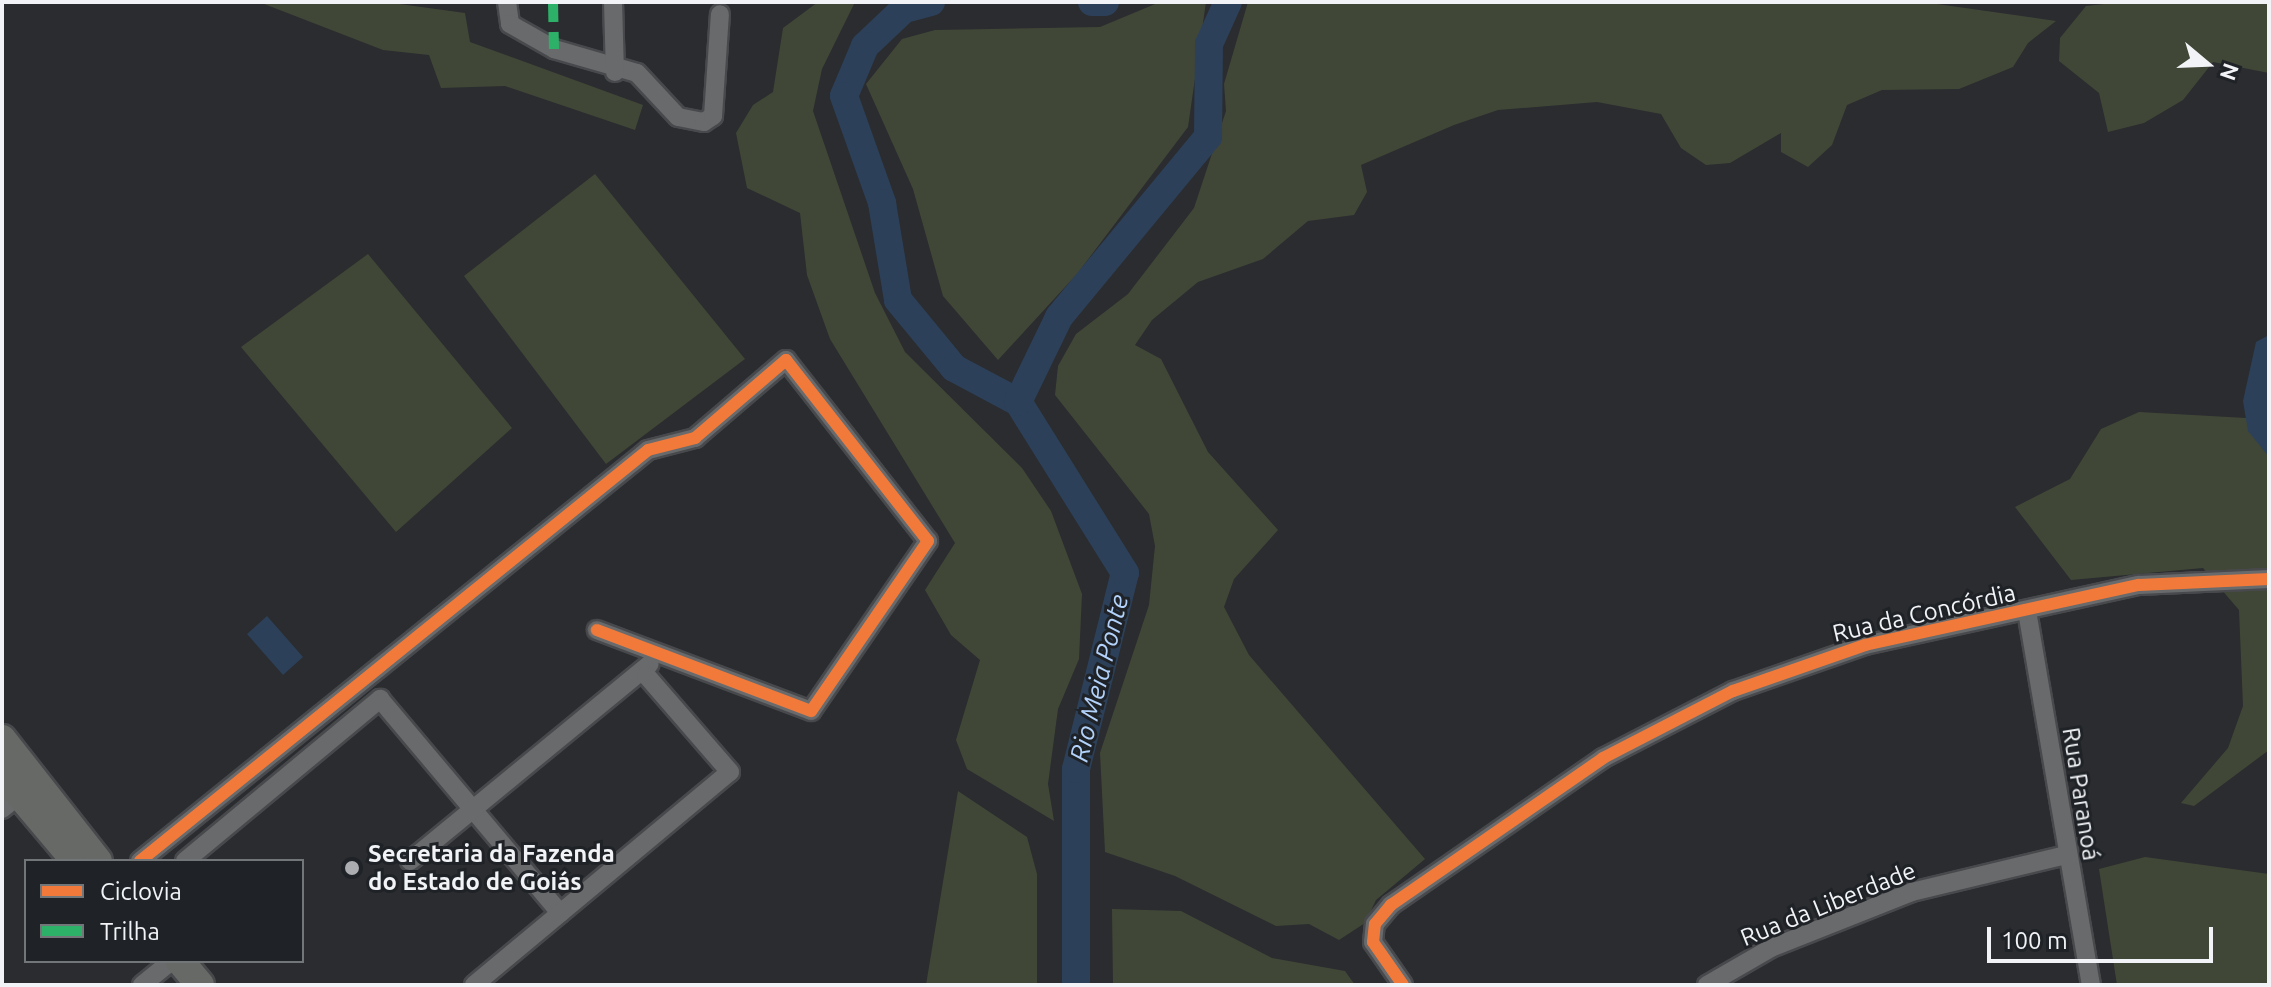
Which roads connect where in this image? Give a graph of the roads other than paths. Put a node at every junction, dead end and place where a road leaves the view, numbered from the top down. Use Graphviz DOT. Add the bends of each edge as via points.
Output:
graph roads {
  1 [pos="507,2"];
  2 [pos="613,2"];
  3 [pos="720,14"];
  4 [pos="615,72"];
  5 [pos="2269,579"];
  6 [pos="2027,611"];
  7 [pos="597,630"];
  8 [pos="656,651"];
  9 [pos="646,675"];
  10 [pos="2,739"];
  11 [pos="8,792"];
  12 [pos="474,811"];
  13 [pos="2066,855"];
  14 [pos="73,859"];
  15 [pos="96,859"];
  16 [pos="142,859"];
  17 [pos="187,859"];
  18 [pos="410,861"];
  19 [pos="560,913"];
  20 [pos="171,967"];
  21 [pos="142,985"];
  22 [pos="200,985"];
  23 [pos="474,985"];
  24 [pos="1403,985"];
  25 [pos="1707,985"];
  26 [pos="2091,985"];
  1 -- 4 [label="street" via="510,24"];
  2 -- 4 [label="street"];
  3 -- 4 [label="street" via="710,121 678,117 648,79"];
  5 -- 6 [label="street, Rua da Concórdia" via="2139,585"];
  6 -- 13 [label="street, Rua Paranoá"];
  6 -- 24 [label="street, Rua da Concórdia" via="1865,645 1733,691 1654,728 1391,905 1375,924 1379,957"];
  7 -- 8 [label="street"];
  8 -- 9 [label="street"];
  8 -- 16 [label="street" via="811,711 928,541 786,360 695,438 648,450"];
  9 -- 12 [label="street"];
  9 -- 19 [label="street" via="730,772"];
  10 -- 15 [label="main road"];
  11 -- 14 [label="main road"];
  12 -- 17 [label="street" via="380,699"];
  12 -- 18 [label="street"];
  12 -- 19 [label="street"];
  13 -- 25 [label="street, Rua da Liberdade" via="1912,892 1771,948"];
  13 -- 26 [label="street, Rua Paranoá"];
  19 -- 23 [label="street"];
  20 -- 21 [label="street"];
  20 -- 22 [label="main road"];
}
